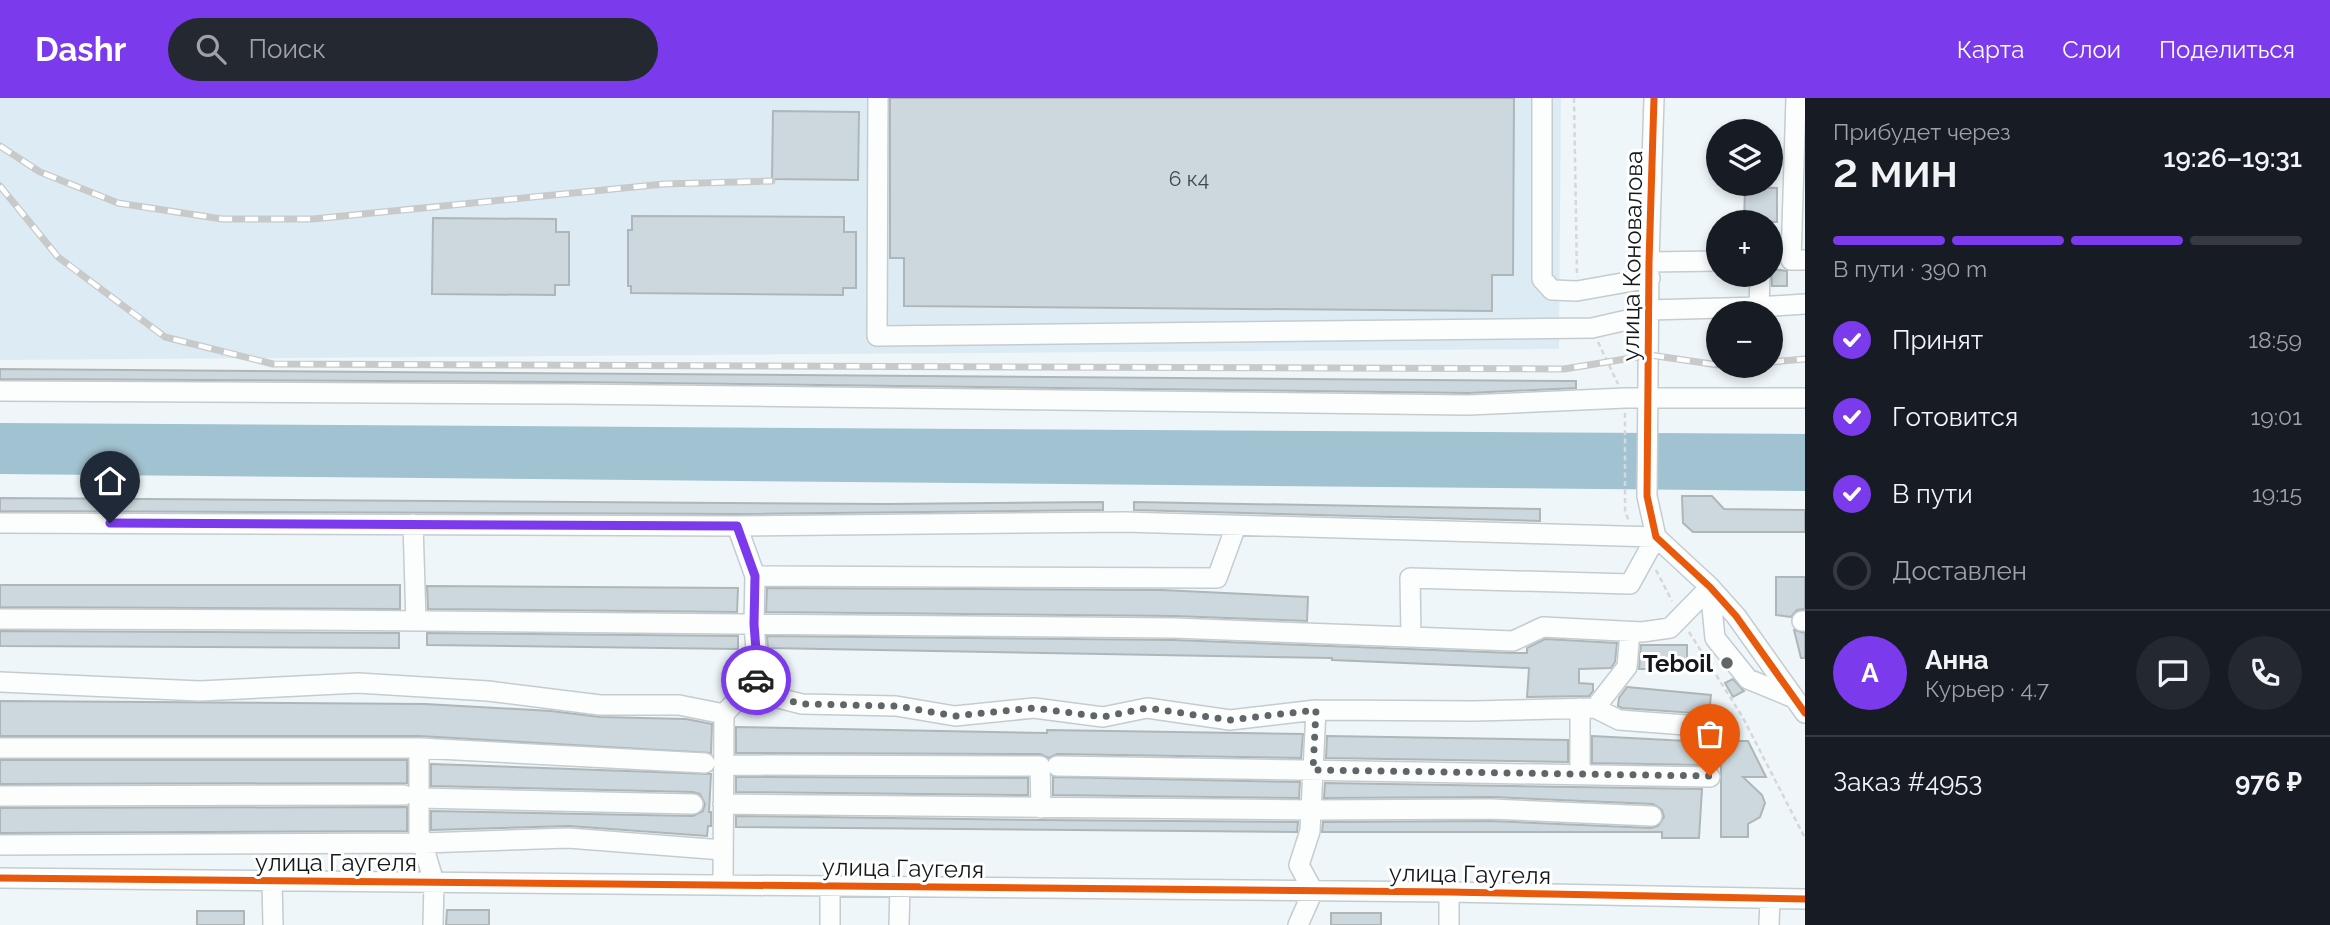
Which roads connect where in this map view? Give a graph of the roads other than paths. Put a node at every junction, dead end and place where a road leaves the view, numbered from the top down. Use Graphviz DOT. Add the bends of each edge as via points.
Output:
graph roads {
  1 [pos="878,98"];
  2 [pos="1542,98"];
  3 [pos="1654,98"];
  4 [pos="1796,98"];
  5 [pos="1805,260"];
  6 [pos="1706,263"];
  7 [pos="1650,270"];
  8 [pos="1805,304"];
  9 [pos="1783,305"];
  10 [pos="1706,309"];
  11 [pos="1649,312"];
  12 [pos="0,391"];
  13 [pos="1805,398"];
  14 [pos="1648,406"];
  15 [pos="0,523"];
  16 [pos="413,524"];
  17 [pos="737,526"];
  18 [pos="1236,526"];
  19 [pos="1647,543"];
  20 [pos="755,576"];
  21 [pos="1710,587"];
  22 [pos="0,619"];
  23 [pos="416,621"];
  24 [pos="754,624"];
  25 [pos="1630,632"];
  26 [pos="1411,637"];
  27 [pos="0,682"];
  28 [pos="746,690"];
  29 [pos="1800,706"];
  30 [pos="1587,708"];
  31 [pos="1316,710"];
  32 [pos="724,714"];
  33 [pos="1713,727"];
  34 [pos="0,748"];
  35 [pos="419,748"];
  36 [pos="714,764"];
  37 [pos="1056,765"];
  38 [pos="1313,770"];
  39 [pos="1580,774"];
  40 [pos="1710,776"];
  41 [pos="0,796"];
  42 [pos="411,796"];
  43 [pos="693,804"];
  44 [pos="723,804"];
  45 [pos="1041,808"];
  46 [pos="1312,810"];
  47 [pos="1652,816"];
  48 [pos="424,843"];
  49 [pos="0,845"];
  50 [pos="723,850"];
  51 [pos="0,878"];
  52 [pos="272,881"];
  53 [pos="434,882"];
  54 [pos="723,885"];
  55 [pos="830,886"];
  56 [pos="900,887"];
  57 [pos="1313,891"];
  58 [pos="1449,892"];
  59 [pos="1770,899"];
  60 [pos="1805,899"];
  61 [pos="273,925"];
  62 [pos="433,925"];
  63 [pos="830,925"];
  64 [pos="899,925"];
  65 [pos="1298,925"];
  66 [pos="1449,925"];
  67 [pos="1769,925"];
  1 -- 11 [label="street" via="877,336 1592,328"];
  2 -- 7 [label="street" via="1542,279 1552,290 1577,291"];
  3 -- 7 [label="street, улица Коновалова"];
  4 -- 5 [label="street" via="1791,260"];
  6 -- 7 [label="street"];
  7 -- 11 [label="street, улица Коновалова"];
  8 -- 9 [label="street"];
  10 -- 11 [label="street"];
  11 -- 14 [label="street, улица Коновалова"];
  12 -- 14 [label="street"];
  13 -- 14 [label="street"];
  14 -- 19 [label="street, улица Коновалова"];
  15 -- 16 [label="street"];
  16 -- 17 [label="street"];
  16 -- 23 [label="street"];
  17 -- 18 [label="street" via="1110,522"];
  17 -- 20 [label="street"];
  18 -- 19 [label="street"];
  18 -- 20 [label="street" via="1217,578"];
  19 -- 21 [label="street"];
  19 -- 26 [label="street" via="1630,584 1410,578"];
  20 -- 24 [label="street"];
  21 -- 25 [label="street" via="1670,628"];
  21 -- 29 [label="street"];
  21 -- 29 [label="street" via="1715,638 1748,679"];
  22 -- 23 [label="street"];
  23 -- 24 [label="street"];
  24 -- 26 [label="street" via="1174,628"];
  24 -- 28 [label="street" via="758,677"];
  25 -- 26 [label="street" via="1543,627 1513,641"];
  25 -- 30 [label="street" via="1627,667"];
  27 -- 32 [label="street" via="200,691 358,683 488,691 600,705 679,705"];
  28 -- 31 [label="street" via="802,704 897,706 955,716 1034,708 1103,717 1147,708 1230,720"];
  28 -- 32 [label="street"];
  30 -- 31 [label="street"];
  30 -- 33 [label="street" via="1619,720"];
  30 -- 39 [label="street"];
  31 -- 38 [label="street"];
  32 -- 36 [label="street"];
  34 -- 35 [label="street"];
  35 -- 36 [label="street"];
  35 -- 42 [label="street"];
  36 -- 44 [label="street"];
  36 -- 45 [label="street" via="1040,766"];
  37 -- 38 [label="street"];
  38 -- 39 [label="street"];
  38 -- 46 [label="street"];
  39 -- 40 [label="street"];
  41 -- 42 [label="street"];
  42 -- 43 [label="street"];
  42 -- 48 [label="street"];
  44 -- 45 [label="street"];
  44 -- 50 [label="street"];
  45 -- 46 [label="street"];
  46 -- 47 [label="street" via="1491,809"];
  46 -- 57 [label="street" via="1299,865"];
  48 -- 49 [label="street"];
  48 -- 50 [label="street" via="568,838"];
  48 -- 53 [label="street"];
  50 -- 54 [label="street"];
  51 -- 52 [label="street, улица Гаугеля"];
  52 -- 53 [label="street, улица Гаугеля"];
  52 -- 61 [label="street"];
  53 -- 54 [label="street, улица Гаугеля"];
  53 -- 62 [label="street"];
  54 -- 55 [label="street, улица Гаугеля"];
  55 -- 56 [label="street, улица Гаугеля"];
  55 -- 63 [label="street"];
  56 -- 57 [label="street, улица Гаугеля"];
  56 -- 64 [label="street"];
  57 -- 58 [label="street, улица Гаугеля"];
  57 -- 65 [label="street"];
  58 -- 59 [label="street, улица Гаугеля"];
  58 -- 66 [label="street"];
  59 -- 60 [label="street, улица Гаугеля"];
  59 -- 67 [label="street"];
}
